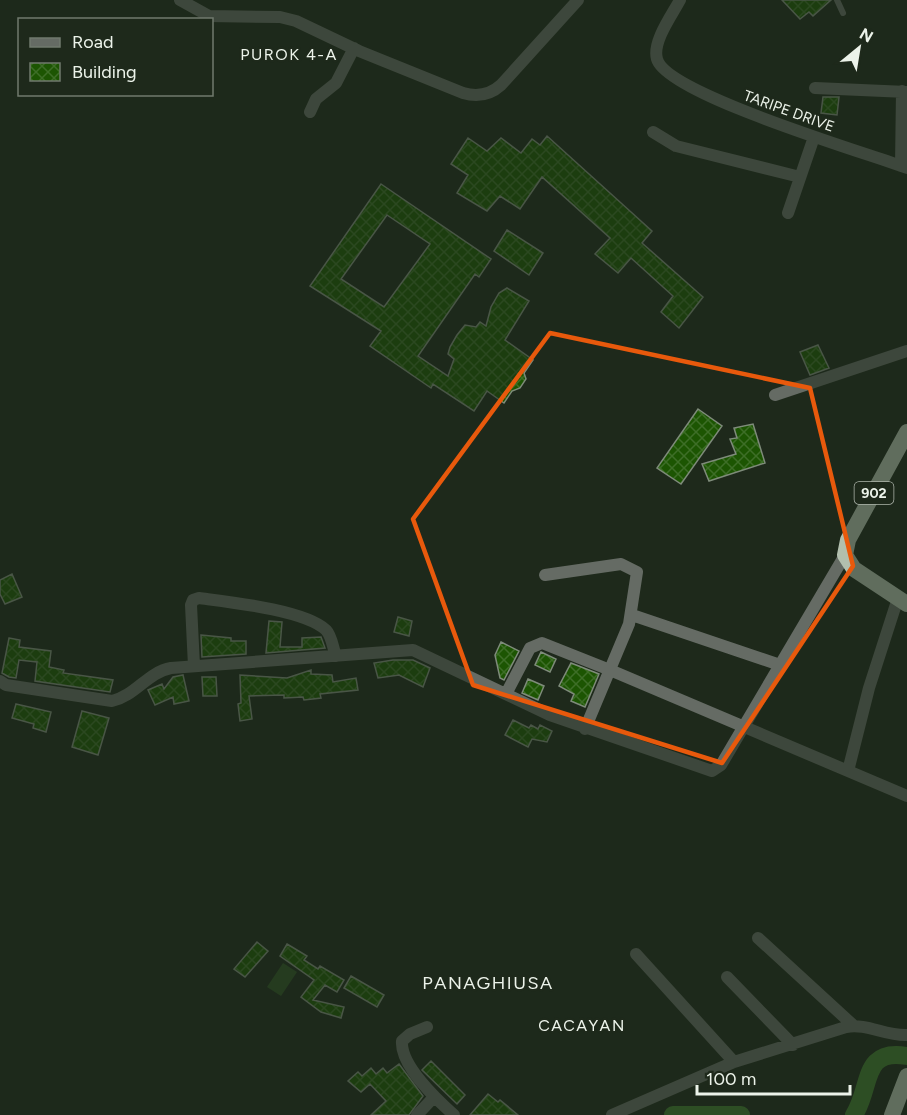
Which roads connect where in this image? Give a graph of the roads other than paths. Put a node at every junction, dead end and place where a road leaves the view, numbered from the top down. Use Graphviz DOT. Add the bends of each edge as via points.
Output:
graph roads {
  1 [pos="180,0"];
  2 [pos="578,0"];
  3 [pos="680,0"];
  4 [pos="837,0"];
  5 [pos="843,13"];
  6 [pos="354,48"];
  7 [pos="815,88"];
  8 [pos="904,92"];
  9 [pos="310,112"];
  10 [pos="653,132"];
  11 [pos="814,137"];
  12 [pos="904,167"];
  13 [pos="800,177"];
  14 [pos="788,213"];
  15 [pos="907,351"];
  16 [pos="776,395"];
  17 [pos="905,444"];
  18 [pos="845,555"];
  19 [pos="545,575"];
  20 [pos="903,601"];
  21 [pos="632,615"];
  22 [pos="336,656"];
  23 [pos="780,665"];
  24 [pos="194,666"];
  25 [pos="610,670"];
  26 [pos="0,681"];
  27 [pos="506,694"];
  28 [pos="743,726"];
  29 [pos="585,729"];
  30 [pos="848,771"];
  31 [pos="907,796"];
  32 [pos="758,938"];
  33 [pos="636,954"];
  34 [pos="727,977"];
  35 [pos="854,1026"];
  36 [pos="427,1027"];
  37 [pos="907,1035"];
  38 [pos="793,1045"];
  39 [pos="734,1062"];
  40 [pos="907,1079"];
  41 [pos="434,1097"];
  42 [pos="417,1115"];
  43 [pos="454,1115"];
  44 [pos="612,1115"];
  45 [pos="892,1115"];
  1 -- 6 [label="street" via="209,16 280,17 296,21"];
  2 -- 6 [label="street" via="501,85 483,95 463,93"];
  3 -- 11 [label="street, TARIPE DRIVE" via="657,47 656,58 666,72 706,96"];
  4 -- 5 [label="lane"];
  6 -- 9 [label="street" via="336,84 316,99"];
  7 -- 8 [label="street"];
  8 -- 12 [label="street"];
  10 -- 13 [label="street" via="676,146"];
  11 -- 12 [label="street, TARIPE DRIVE"];
  11 -- 13 [label="street"];
  13 -- 14 [label="street"];
  15 -- 16 [label="street"];
  17 -- 18 [label="highway, 902" via="848,540"];
  18 -- 20 [label="highway" via="854,568"];
  18 -- 23 [label="street"];
  19 -- 21 [label="street" via="621,564 633,568 637,578"];
  20 -- 30 [label="street" via="869,688"];
  21 -- 23 [label="street"];
  21 -- 25 [label="street"];
  22 -- 24 [label="street"];
  22 -- 24 [label="street" via="329,633 320,626 260,607 199,598 191,605"];
  22 -- 27 [label="street" via="413,651"];
  23 -- 28 [label="street"];
  24 -- 26 [label="street" via="165,669 112,701"];
  25 -- 27 [label="street" via="537,643 530,648"];
  25 -- 28 [label="street"];
  25 -- 29 [label="street"];
  27 -- 29 [label="street"];
  28 -- 29 [label="street" via="721,765 712,771"];
  28 -- 30 [label="street"];
  30 -- 31 [label="street"];
  32 -- 35 [label="street"];
  33 -- 39 [label="street"];
  34 -- 38 [label="street"];
  35 -- 37 [label="street"];
  35 -- 38 [label="street"];
  36 -- 41 [label="street" via="410,1034 402,1041 402,1048"];
  38 -- 39 [label="street"];
  39 -- 44 [label="street"];
  40 -- 45 [label="highway"];
  41 -- 42 [label="street"];
  41 -- 43 [label="street"];
}
